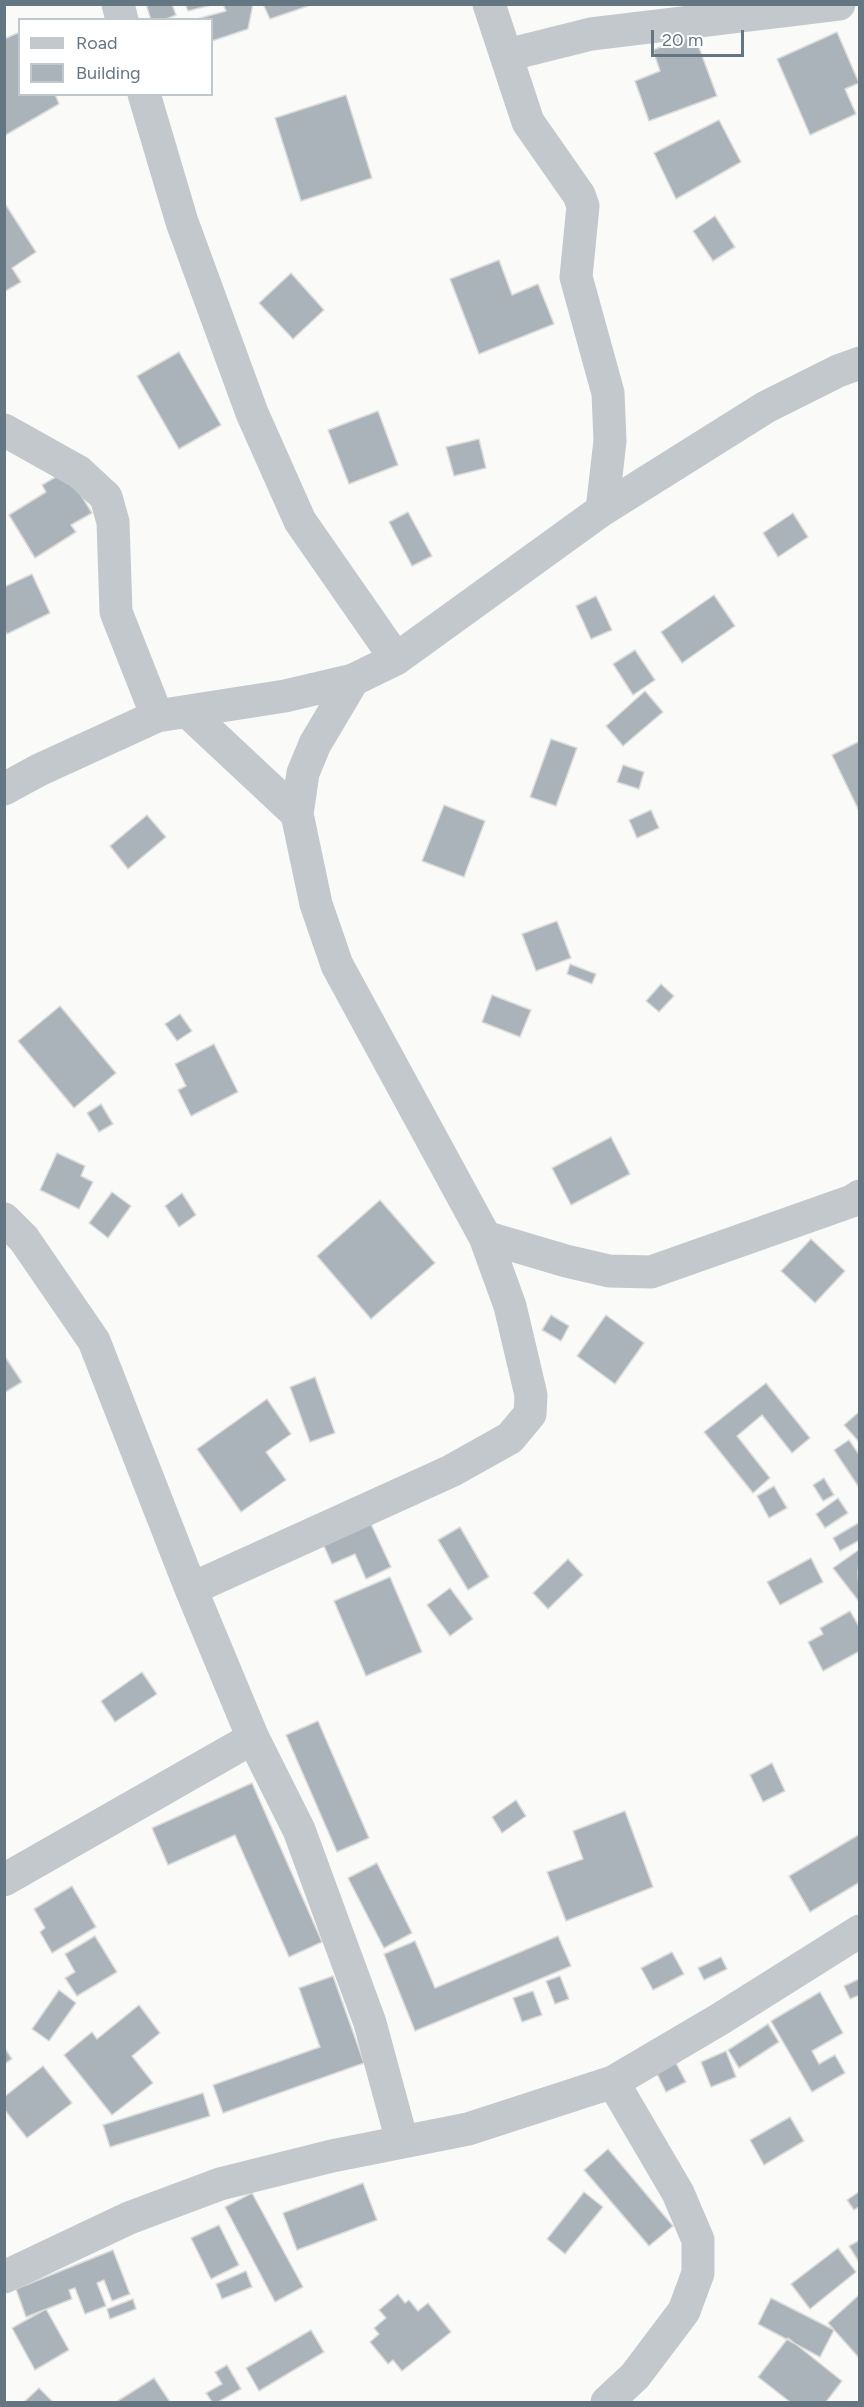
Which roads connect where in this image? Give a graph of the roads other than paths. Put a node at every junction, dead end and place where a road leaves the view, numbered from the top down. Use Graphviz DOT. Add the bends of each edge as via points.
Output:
graph roads {
  1 [pos="489,4"];
  2 [pos="839,4"];
  3 [pos="507,55"];
  4 [pos="145,96"];
  5 [pos="860,363"];
  6 [pos="4,430"];
  7 [pos="602,510"];
  8 [pos="396,659"];
  9 [pos="354,680"];
  10 [pos="172,713"];
  11 [pos="4,789"];
  12 [pos="297,814"];
  13 [pos="860,1196"];
  14 [pos="4,1219"];
  15 [pos="485,1236"];
  16 [pos="191,1589"];
  17 [pos="253,1738"];
  18 [pos="4,1880"];
  19 [pos="860,1931"];
  20 [pos="613,2082"];
  21 [pos="402,2141"];
  22 [pos="4,2277"];
  23 [pos="607,2403"];
  1 -- 3 [label="street"];
  2 -- 3 [label="street" via="591,34"];
  3 -- 7 [label="street" via="528,122 583,206 576,277 608,393 610,441"];
  4 -- 8 [label="street" via="182,222 257,424 300,521"];
  5 -- 7 [label="street" via="766,407"];
  6 -- 10 [label="street" via="79,472 106,497 113,522 116,612"];
  7 -- 8 [label="street"];
  8 -- 9 [label="street"];
  9 -- 10 [label="street" via="285,696"];
  9 -- 12 [label="street" via="315,744 303,773"];
  10 -- 11 [label="street"];
  10 -- 12 [label="street"];
  12 -- 15 [label="street" via="316,904 338,965"];
  13 -- 15 [label="street" via="651,1272 609,1271"];
  14 -- 16 [label="street" via="24,1239 94,1341"];
  15 -- 16 [label="street" via="512,1317 531,1395 531,1414 510,1438 451,1471"];
  16 -- 17 [label="street"];
  17 -- 18 [label="street"];
  17 -- 21 [label="street" via="299,1830 335,1926 370,2023"];
  19 -- 20 [label="street"];
  20 -- 21 [label="street" via="468,2129"];
  20 -- 23 [label="street" via="678,2193 698,2240 698,2273 684,2311 635,2376"];
  21 -- 22 [label="street" via="220,2184 129,2218"];
}
